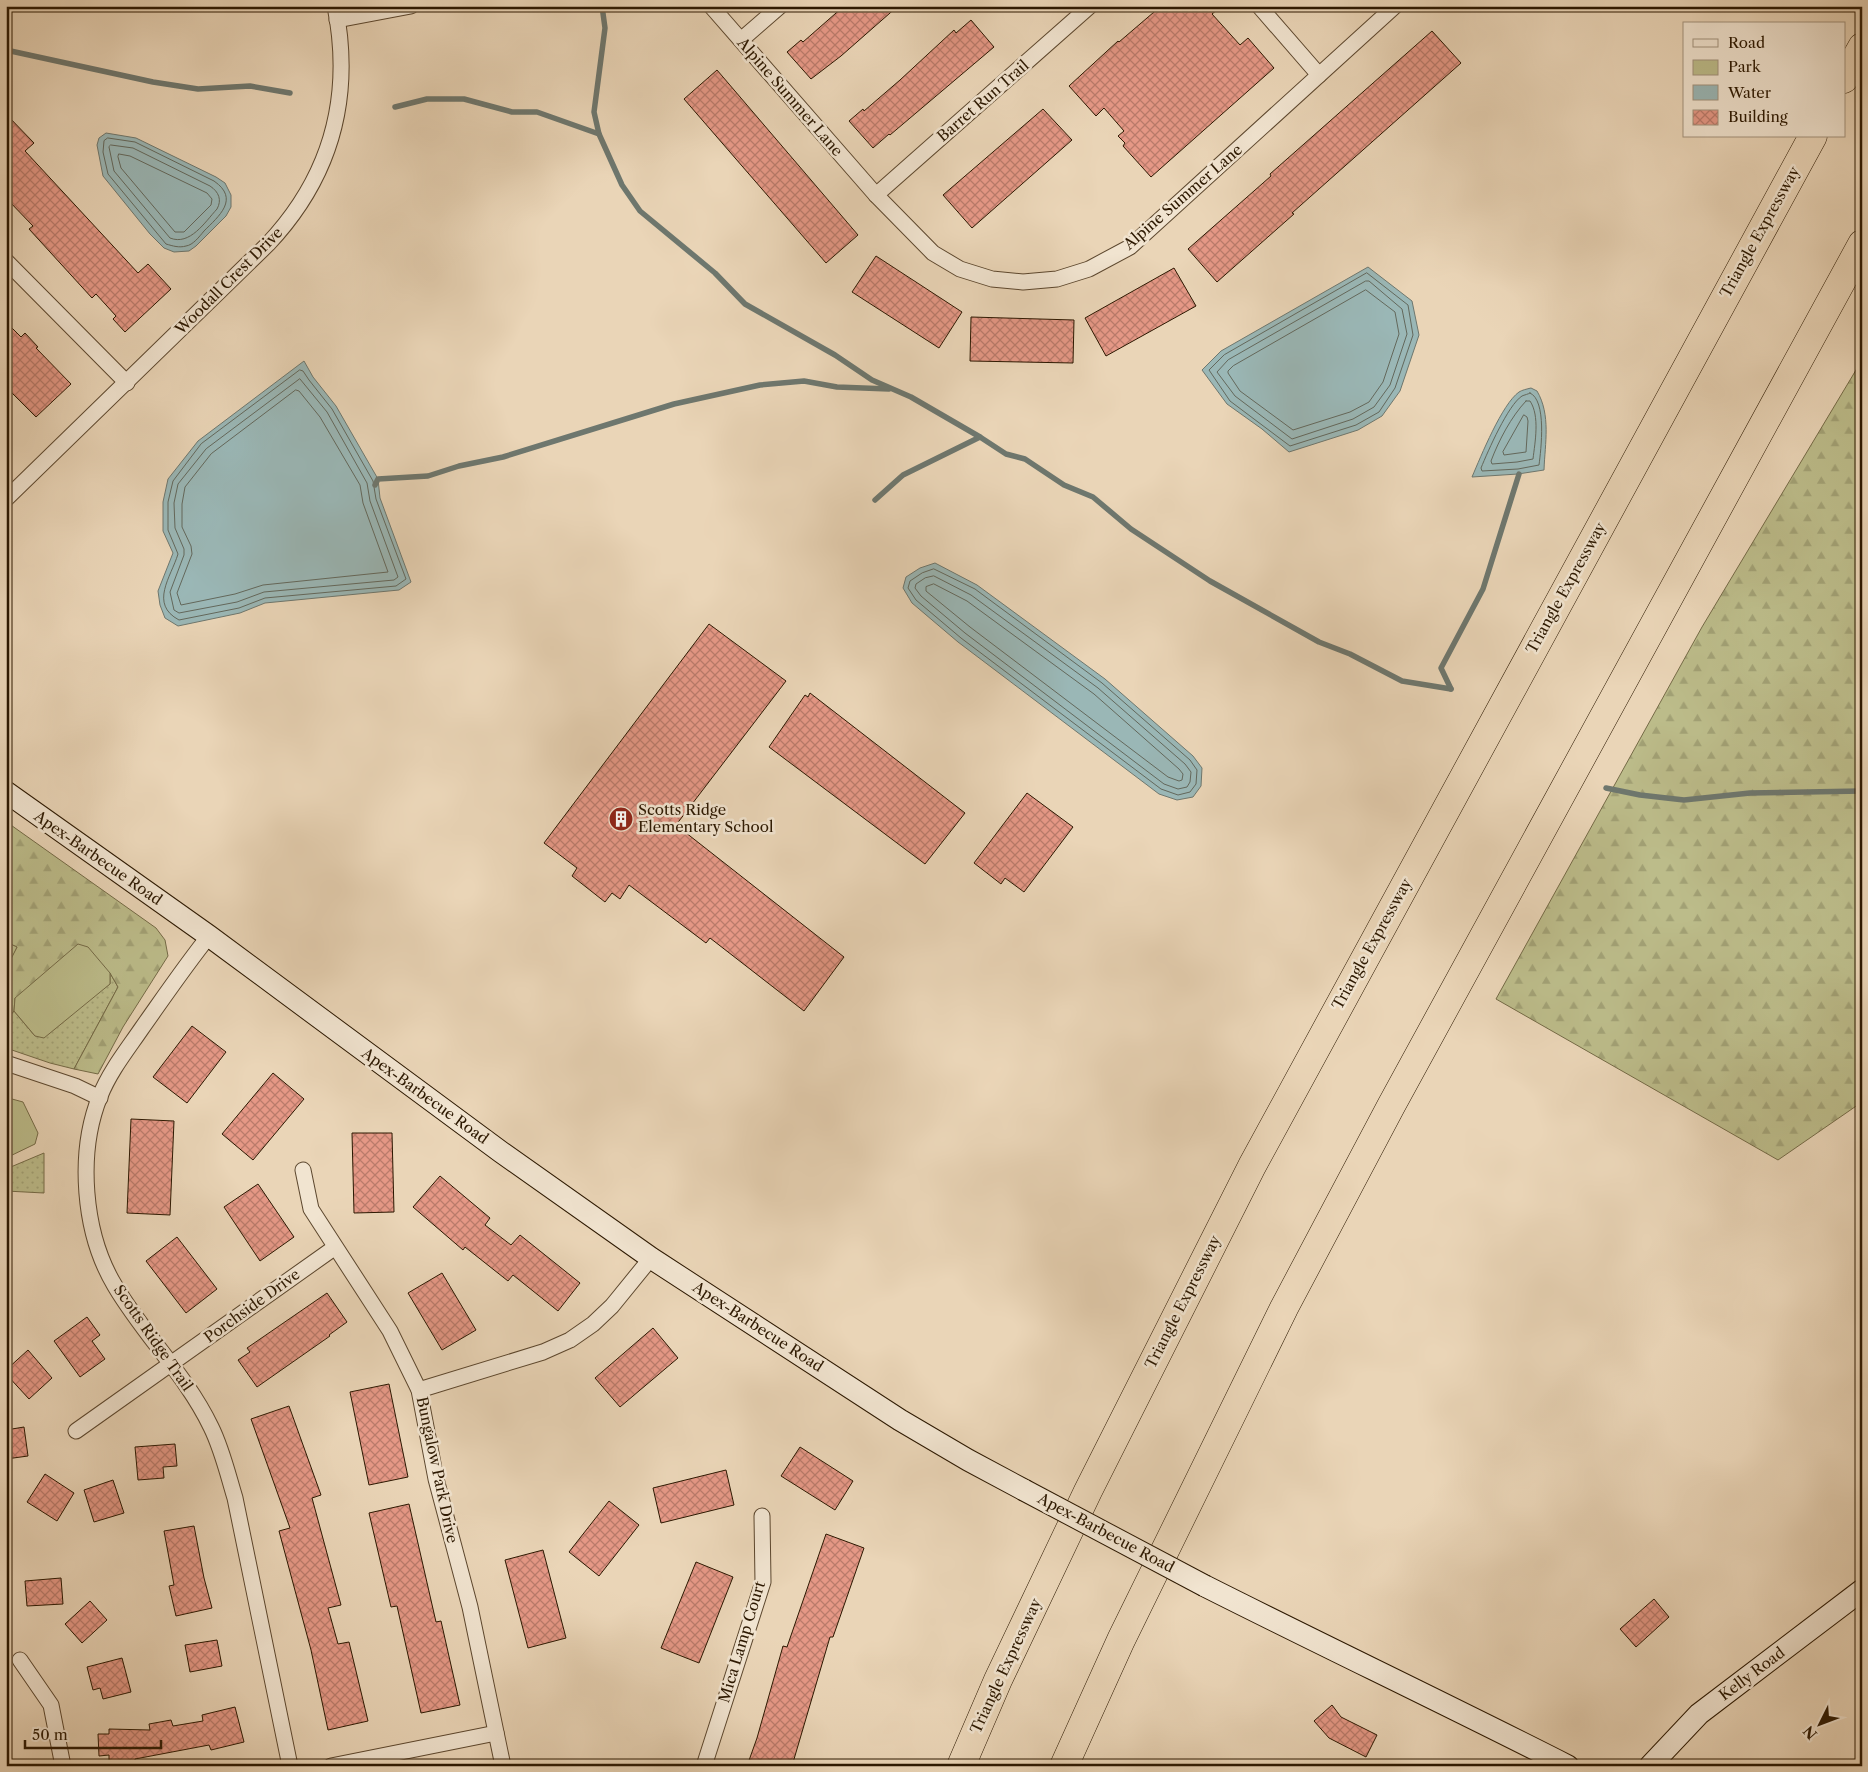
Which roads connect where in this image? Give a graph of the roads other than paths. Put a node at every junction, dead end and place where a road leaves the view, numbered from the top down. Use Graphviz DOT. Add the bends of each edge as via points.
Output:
graph roads {
  1 [pos="411,6"];
  2 [pos="711,6"];
  3 [pos="780,6"];
  4 [pos="1090,6"];
  5 [pos="1259,6"];
  6 [pos="1395,6"];
  7 [pos="336,13"];
  8 [pos="741,40"];
  9 [pos="1862,47"];
  10 [pos="1319,75"];
  11 [pos="1846,75"];
  12 [pos="1812,138"];
  13 [pos="876,196"];
  14 [pos="1862,244"];
  15 [pos="6,261"];
  16 [pos="127,383"];
  17 [pos="6,499"];
  18 [pos="6,792"];
  19 [pos="209,936"];
  20 [pos="6,1063"];
  21 [pos="100,1098"];
  22 [pos="303,1170"];
  23 [pos="334,1248"];
  24 [pos="651,1258"];
  25 [pos="171,1365"];
  26 [pos="419,1390"];
  27 [pos="76,1431"];
  28 [pos="762,1516"];
  29 [pos="1862,1590"];
  30 [pos="20,1660"];
  31 [pos="496,1733"];
  32 [pos="63,1766"];
  33 [pos="290,1766"];
  34 [pos="331,1766"];
  35 [pos="503,1766"];
  36 [pos="704,1766"];
  37 [pos="961,1766"];
  38 [pos="1064,1766"];
  39 [pos="1568,1766"];
  40 [pos="1650,1766"];
  1 -- 7 [label="street"];
  2 -- 8 [label="street, Alpine Summer Lane"];
  3 -- 8 [label="street"];
  4 -- 13 [label="street, Barret Run Trail"];
  5 -- 10 [label="street"];
  6 -- 10 [label="street, Alpine Summer Lane"];
  7 -- 16 [label="street, Woodall Crest Drive" via="342,63 340,98 329,147 310,188 268,244"];
  8 -- 13 [label="street, Alpine Summer Lane"];
  9 -- 11 [label="highway"];
  10 -- 13 [label="street, Alpine Summer Lane" via="1130,247 1089,269 1057,279 1015,282 960,269 933,253"];
  12 -- 37 [label="highway, Triangle Expressway" via="1252,1166 1088,1491"];
  14 -- 38 [label="highway" via="1288,1299 1125,1631"];
  15 -- 16 [label="street"];
  16 -- 17 [label="street, Woodall Crest Drive"];
  18 -- 19 [label="street, Apex-Barbecue Road"];
  19 -- 21 [label="street, Scotts Ridge Trail" via="117,1064"];
  19 -- 24 [label="street, Apex-Barbecue Road" via="501,1152"];
  20 -- 21 [label="street" via="75,1086"];
  21 -- 25 [label="street, Scotts Ridge Trail" via="87,1155 90,1222 100,1256 115,1286"];
  22 -- 23 [label="street, Bungalow Park Drive" via="311,1209"];
  23 -- 25 [label="street, Porchside Drive"];
  23 -- 26 [label="street, Bungalow Park Drive" via="390,1331"];
  24 -- 26 [label="street" via="612,1306 570,1340 543,1352"];
  24 -- 39 [label="street, Apex-Barbecue Road, bridge" via="900,1420 968,1460 1205,1586"];
  25 -- 27 [label="street, Porchside Drive"];
  25 -- 33 [label="street, Scotts Ridge Trail" via="211,1427 235,1498"];
  26 -- 31 [label="street, Bungalow Park Drive" via="436,1479 470,1607"];
  28 -- 36 [label="street, Mica Lamp Court" via="763,1582"];
  29 -- 40 [label="street, Kelly Road" via="1699,1714"];
  30 -- 32 [label="street" via="51,1705"];
  31 -- 34 [label="street"];
  31 -- 35 [label="street, Bungalow Park Drive"];
}
